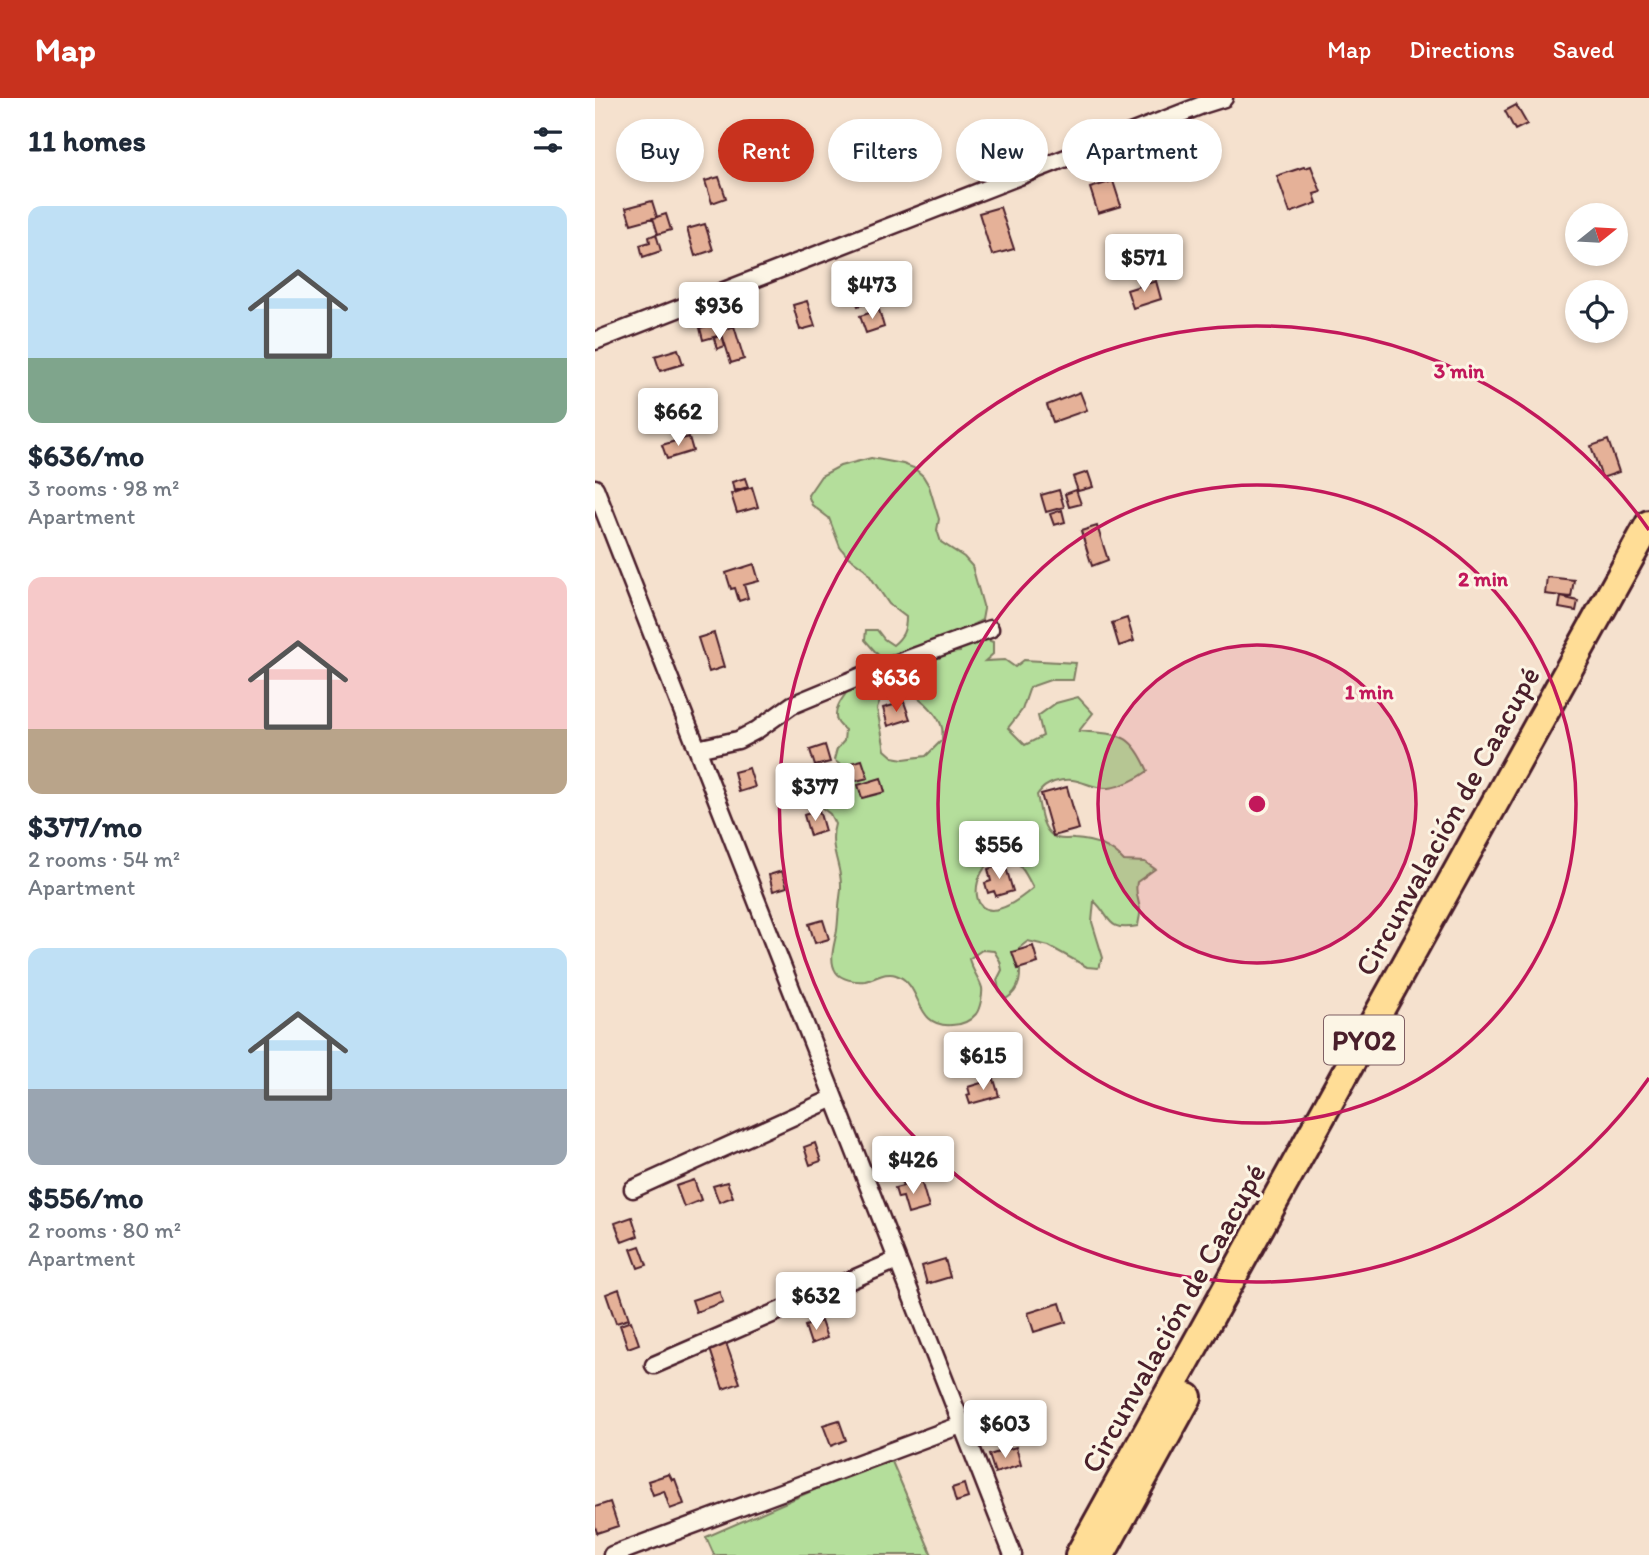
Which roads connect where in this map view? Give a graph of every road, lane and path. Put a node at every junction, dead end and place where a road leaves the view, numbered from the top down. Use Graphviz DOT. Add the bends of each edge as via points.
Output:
graph roads {
  1 [pos="1224,98"];
  2 [pos="595,341"];
  3 [pos="595,488"];
  4 [pos="1649,524"];
  5 [pos="1649,555"];
  6 [pos="990,629"];
  7 [pos="697,750"];
  8 [pos="834,1098"];
  9 [pos="633,1189"];
  10 [pos="897,1260"];
  11 [pos="653,1365"];
  12 [pos="961,1424"];
  13 [pos="612,1555"];
  14 [pos="1013,1555"];
  15 [pos="1080,1555"];
  16 [pos="1101,1555"];
  1 -- 2 [label="street"];
  3 -- 7 [label="street"];
  4 -- 15 [label="highway, Circunvalación de Caacupé / PY02"];
  5 -- 16 [label="highway, Circunvalación de Caacupé / PY02"];
  6 -- 7 [label="street" via="792,705 738,740"];
  7 -- 8 [label="street"];
  8 -- 9 [label="street"];
  8 -- 10 [label="street"];
  10 -- 11 [label="street"];
  10 -- 12 [label="street"];
  12 -- 13 [label="street"];
  12 -- 14 [label="street"];
}
